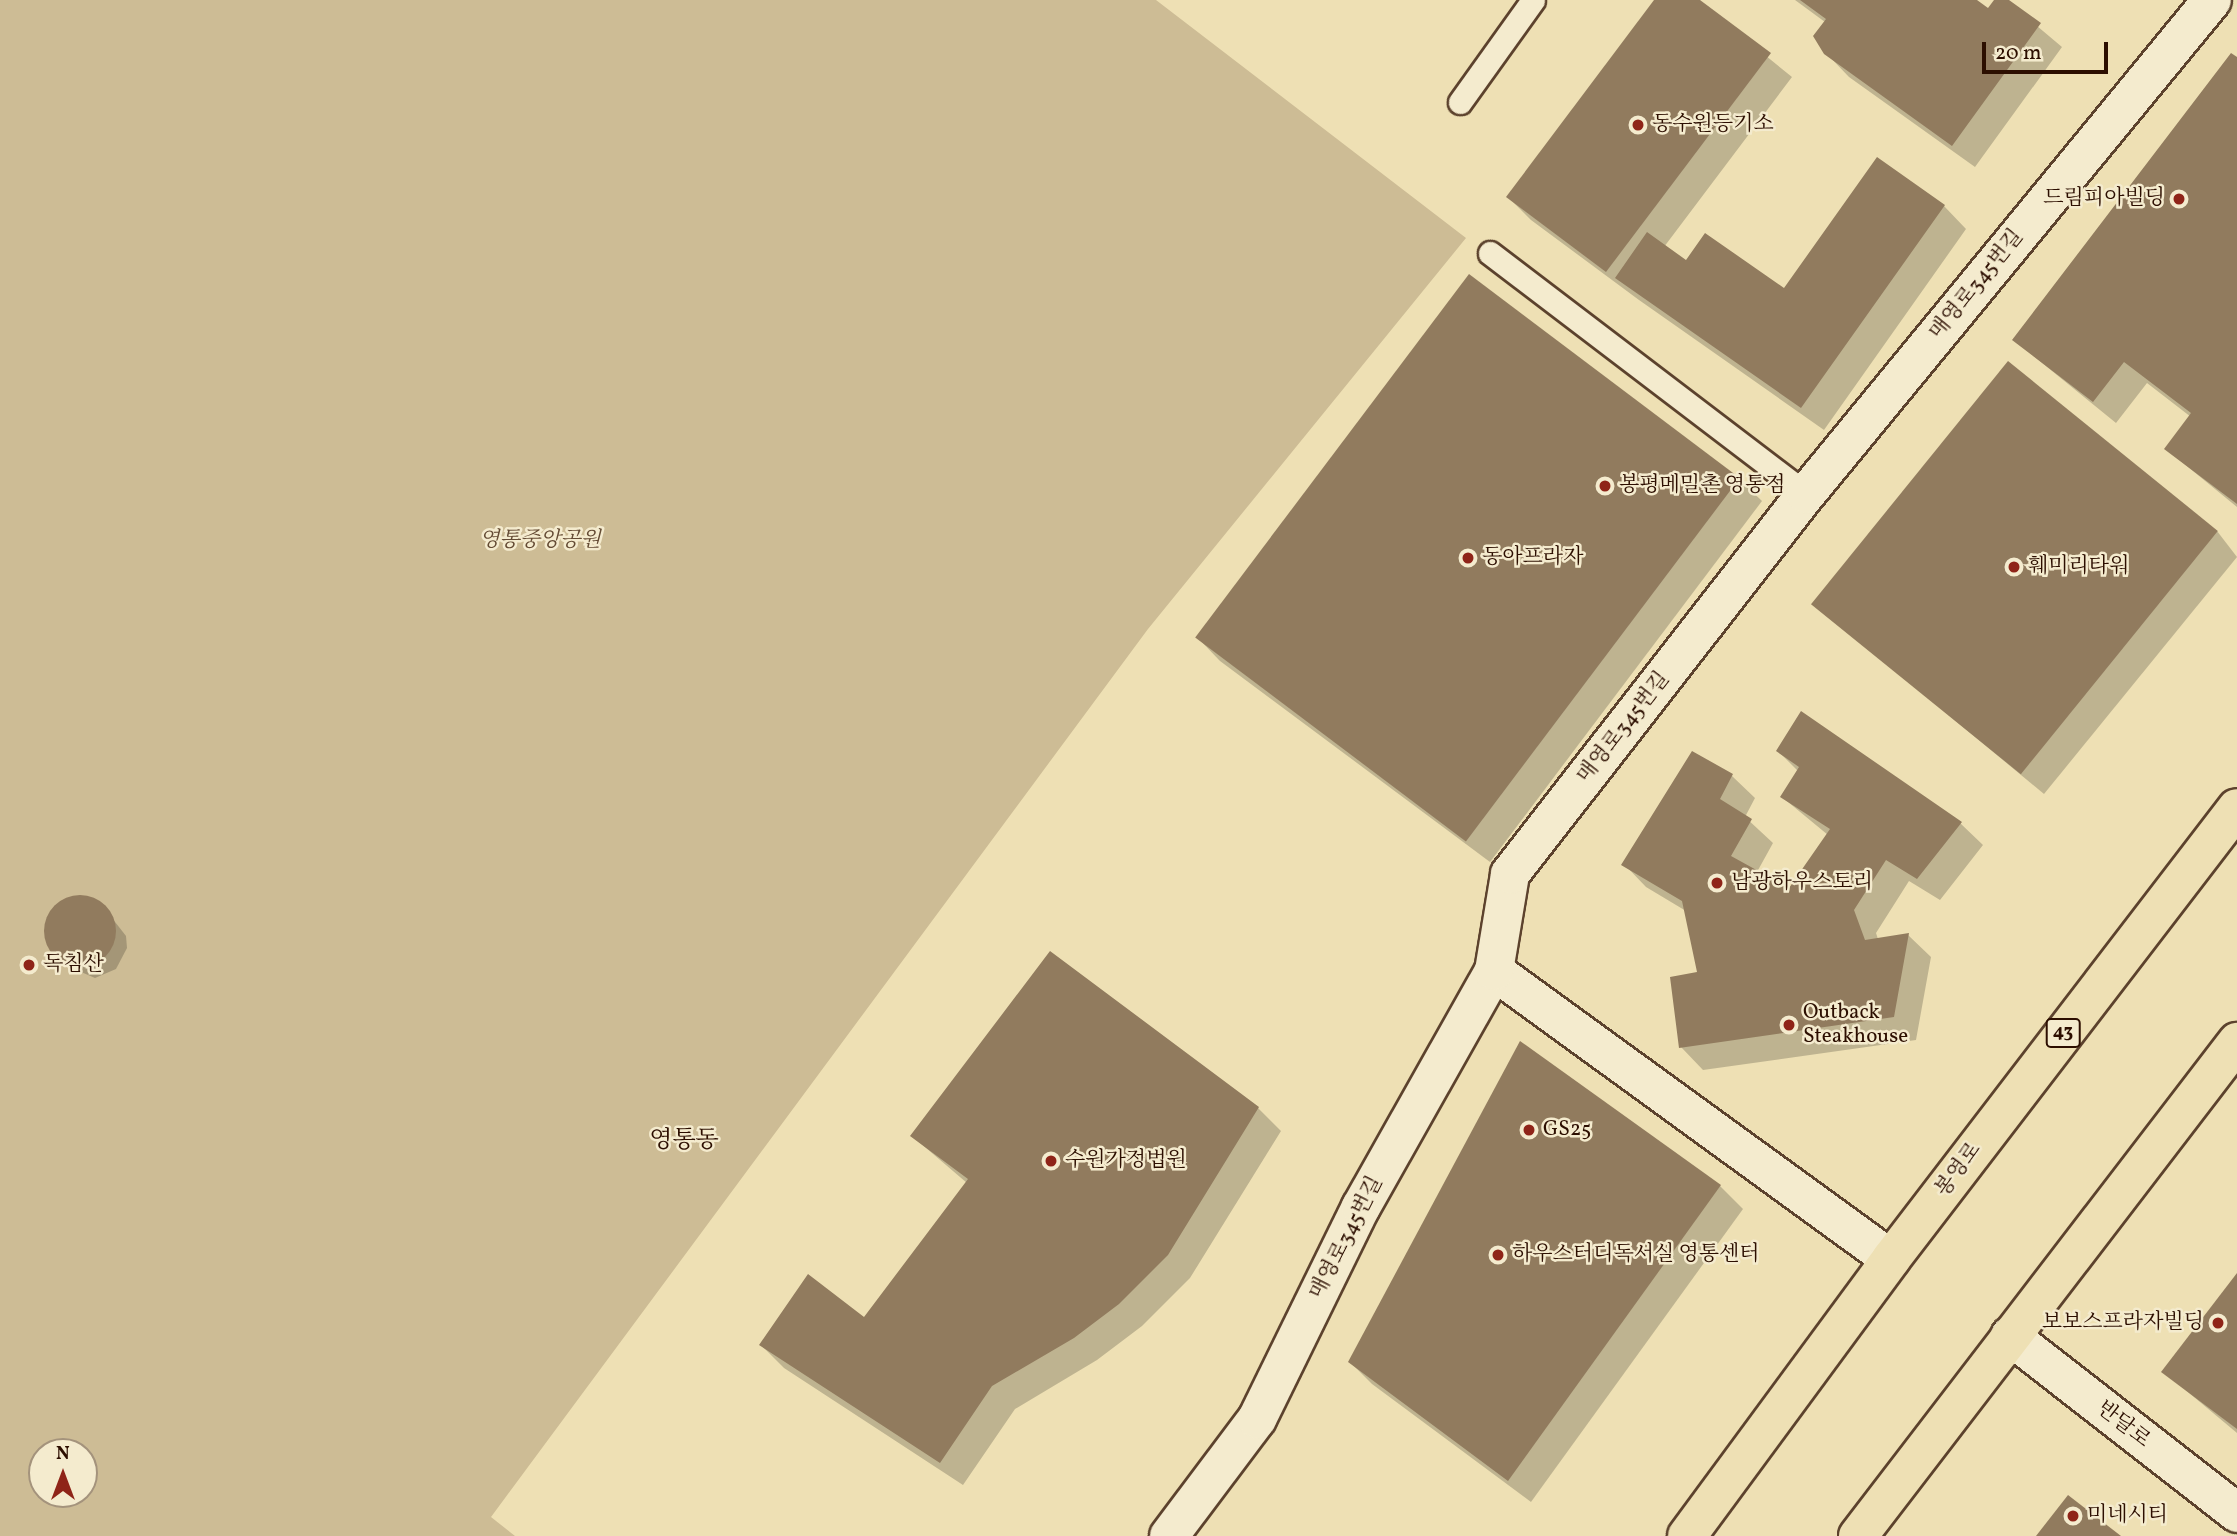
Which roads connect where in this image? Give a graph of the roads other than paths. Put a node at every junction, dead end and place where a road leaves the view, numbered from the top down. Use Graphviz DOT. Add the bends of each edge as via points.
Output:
graph roads {
  1 [pos="1533,0"];
  2 [pos="2211,0"];
  3 [pos="1460,102"];
  4 [pos="1490,253"];
  5 [pos="1806,494"];
  6 [pos="2237,808"];
  7 [pos="1494,971"];
  8 [pos="2237,1042"];
  9 [pos="1891,1259"];
  10 [pos="2010,1336"];
  11 [pos="2237,1513"];
  12 [pos="1169,1536"];
  13 [pos="1687,1536"];
  14 [pos="1858,1536"];
  1 -- 3 [label="lane"];
  2 -- 5 [label="street, 매영로345번길"];
  4 -- 5 [label="lane"];
  5 -- 7 [label="street, 매영로345번길" via="1510,874"];
  6 -- 9 [label="main road, 봉영로 / 43"];
  7 -- 9 [label="street"];
  7 -- 12 [label="street, 매영로345번길" via="1361,1207 1257,1419"];
  8 -- 10 [label="main road"];
  9 -- 13 [label="main road, 봉영로 / 43"];
  10 -- 11 [label="street, 반달로"];
  10 -- 14 [label="main road"];
}
